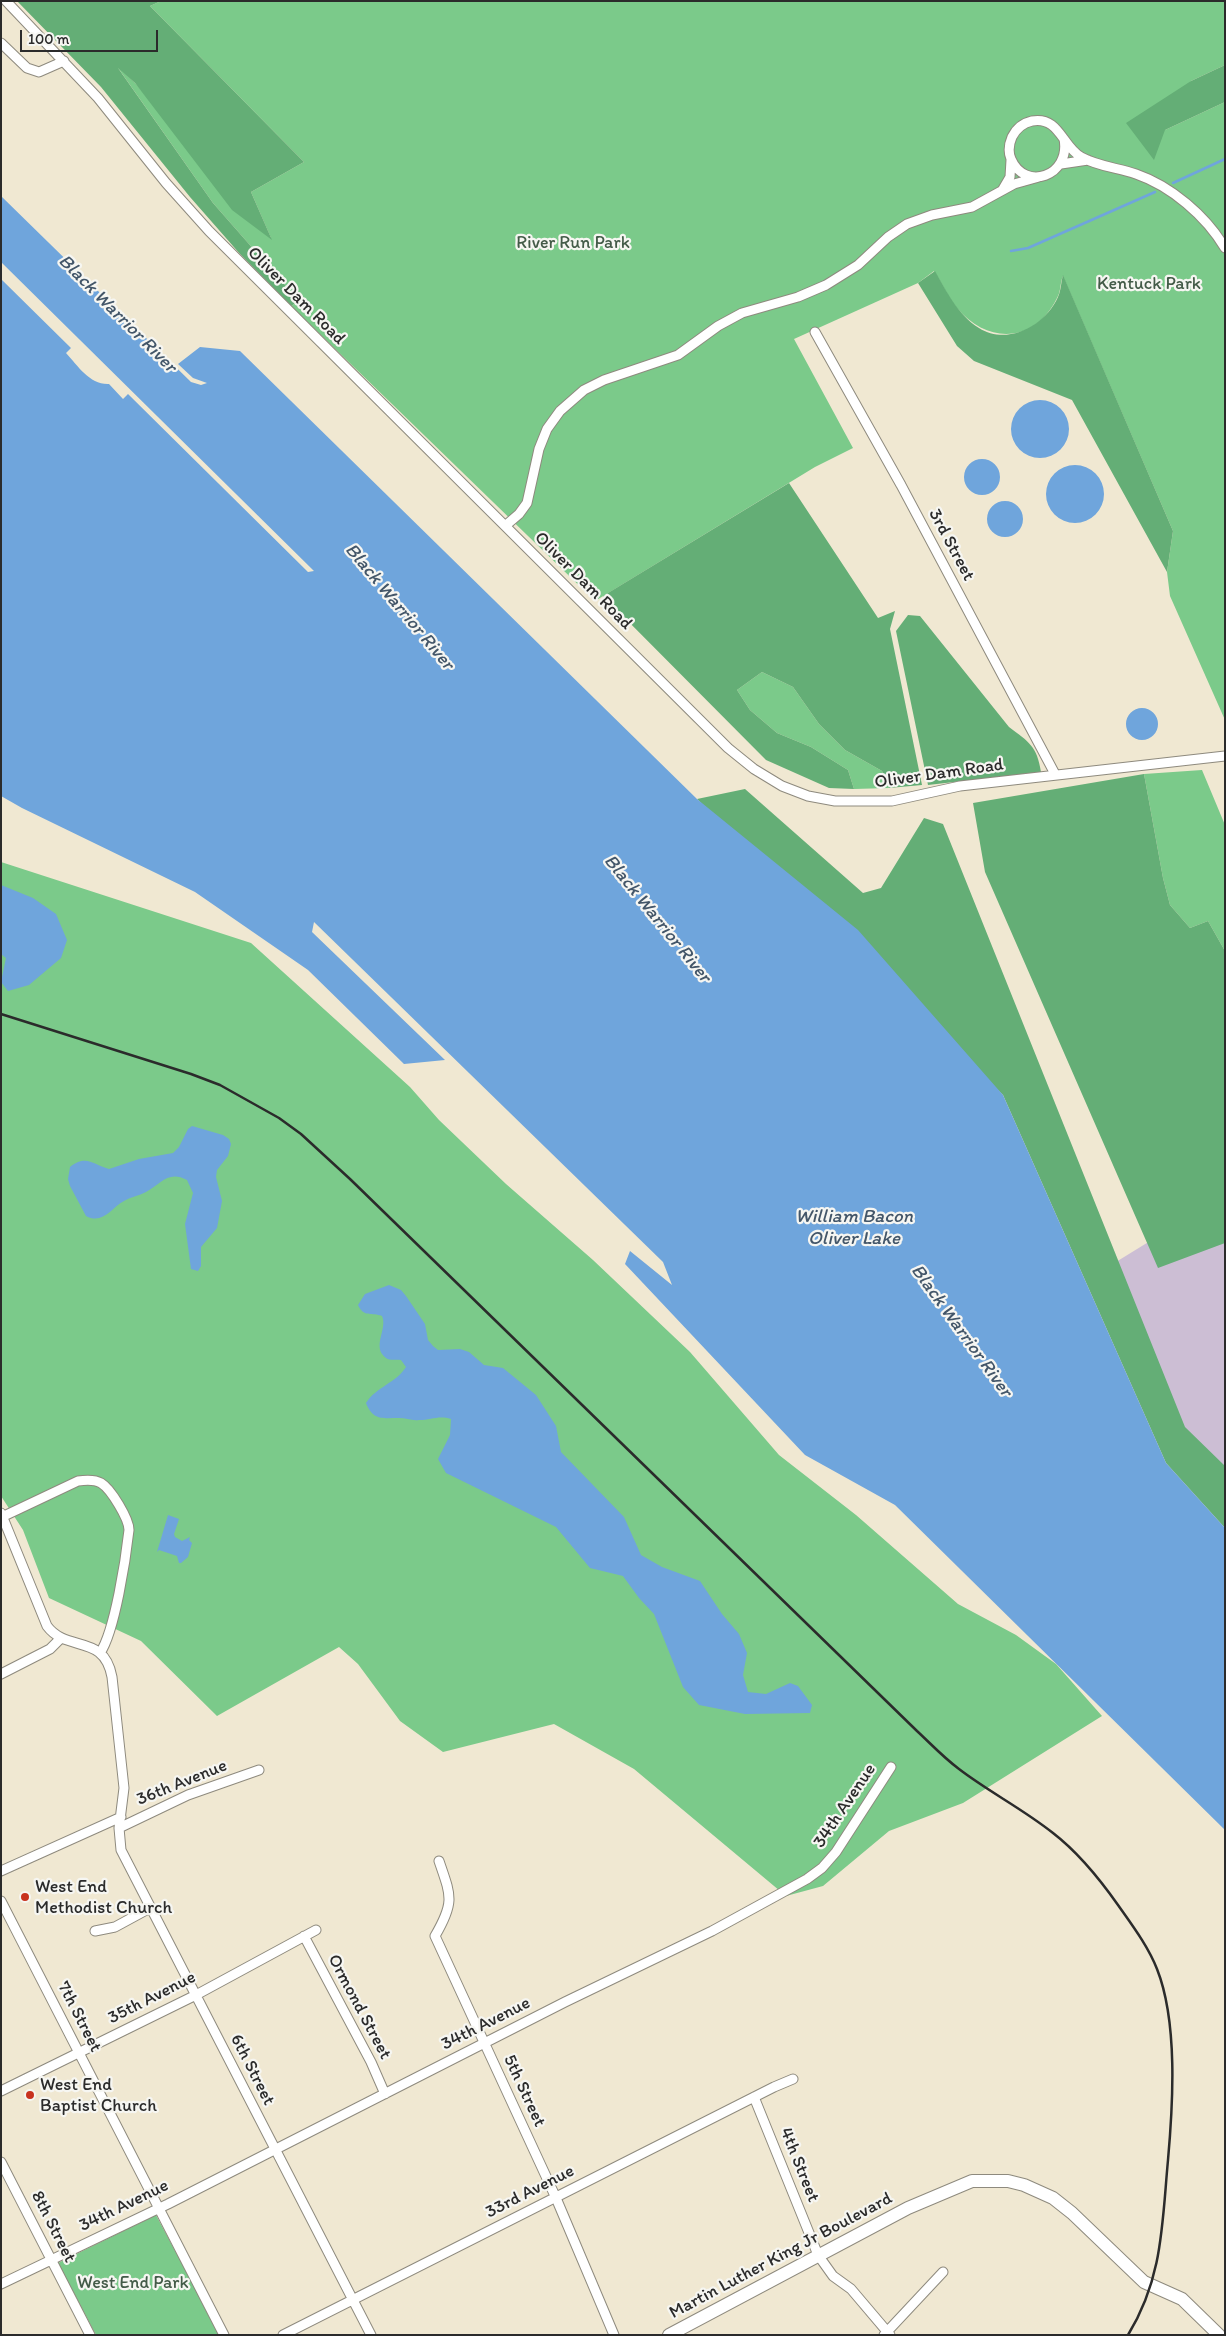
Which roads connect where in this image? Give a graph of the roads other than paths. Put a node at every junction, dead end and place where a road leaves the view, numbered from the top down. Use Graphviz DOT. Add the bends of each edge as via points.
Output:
graph roads {
  1 [pos="6,1"];
  2 [pos="1,43"];
  3 [pos="64,61"];
  4 [pos="1064,139"];
  5 [pos="1011,159"];
  6 [pos="1091,160"];
  7 [pos="1061,164"];
  8 [pos="1039,177"];
  9 [pos="997,194"];
  10 [pos="1225,248"];
  11 [pos="815,332"];
  12 [pos="505,526"];
  13 [pos="1225,756"];
  14 [pos="1055,774"];
  15 [pos="2,1515"];
  16 [pos="60,1639"];
  17 [pos="100,1653"];
  18 [pos="1,1674"];
  19 [pos="891,1767"];
  20 [pos="259,1770"];
  21 [pos="120,1817"];
  22 [pos="119,1828"];
  23 [pos="439,1860"];
  24 [pos="1,1871"];
  25 [pos="1,1900"];
  26 [pos="150,1908"];
  27 [pos="316,1930"];
  28 [pos="94,1931"];
  29 [pos="304,1936"];
  30 [pos="196,1995"];
  31 [pos="484,2043"];
  32 [pos="80,2052"];
  33 [pos="793,2079"];
  34 [pos="1,2091"];
  35 [pos="385,2094"];
  36 [pos="754,2097"];
  37 [pos="274,2149"];
  38 [pos="1,2162"];
  39 [pos="556,2198"];
  40 [pos="158,2209"];
  41 [pos="818,2255"];
  42 [pos="52,2260"];
  43 [pos="943,2272"];
  44 [pos="1,2284"];
  45 [pos="352,2299"];
  46 [pos="887,2334"];
  47 [pos="90,2335"];
  48 [pos="224,2335"];
  49 [pos="283,2335"];
  50 [pos="371,2335"];
  51 [pos="614,2335"];
  52 [pos="669,2335"];
  53 [pos="1219,2335"];
  1 -- 3 [label="street, Oliver Dam Road"];
  2 -- 3 [label="street" via="27,68 39,72"];
  3 -- 12 [label="street, Oliver Dam Road" via="209,231"];
  4 -- 5 [label="street" via="1059,131 1045,122 1027,122 1010,141"];
  4 -- 6 [label="street" via="1076,154"];
  4 -- 7 [label="street" via="1066,148"];
  5 -- 8 [label="street" via="1022,172"];
  5 -- 9 [label="street" via="1010,177"];
  6 -- 7 [label="street"];
  6 -- 10 [label="street" via="1146,177 1169,191 1201,217"];
  7 -- 8 [label="street" via="1055,171"];
  8 -- 9 [label="street" via="1014,184"];
  9 -- 12 [label="street" via="972,207 907,224 858,265 826,285 798,297 742,313 678,355 584,390 568,403 547,429 539,449 527,503"];
  11 -- 14 [label="street, 3rd Street"];
  12 -- 14 [label="street, Oliver Dam Road" via="728,748 782,786 808,796 835,801 892,801 960,786"];
  13 -- 14 [label="street, Oliver Dam Road"];
  15 -- 16 [label="street" via="40,1612"];
  15 -- 17 [label="street" via="78,1481 101,1483 107,1489 127,1518 130,1530 116,1604"];
  16 -- 17 [label="street" via="86,1644"];
  16 -- 18 [label="street" via="50,1649"];
  17 -- 21 [label="street, 6th Street" via="109,1665 112,1677 124,1788"];
  19 -- 31 [label="street, 34th Avenue" via="836,1852 807,1879 720,1927"];
  20 -- 22 [label="street, 36th Avenue" via="188,1795"];
  21 -- 22 [label="street, 6th Street"];
  21 -- 24 [label="street, 36th Avenue"];
  22 -- 26 [label="street, 6th Street" via="121,1850"];
  23 -- 31 [label="street, 5th Street" via="449,1891 450,1906 435,1936"];
  25 -- 32 [label="street, 7th Street"];
  26 -- 28 [label="street" via="115,1927"];
  26 -- 30 [label="street, 6th Street"];
  27 -- 29 [label="street, 35th Avenue"];
  29 -- 30 [label="street, 35th Avenue"];
  29 -- 35 [label="street, Ormond Street"];
  30 -- 32 [label="street, 35th Avenue"];
  30 -- 37 [label="street, 6th Street"];
  31 -- 35 [label="street, 34th Avenue"];
  31 -- 39 [label="street, 5th Street"];
  32 -- 34 [label="street, 35th Avenue"];
  32 -- 40 [label="street, 7th Street"];
  33 -- 36 [label="street, 33rd Avenue"];
  35 -- 37 [label="street, 34th Avenue"];
  36 -- 39 [label="street, 33rd Avenue"];
  36 -- 41 [label="street, 4th Street"];
  37 -- 40 [label="street, 34th Avenue"];
  37 -- 45 [label="street, 6th Street"];
  38 -- 42 [label="street, 8th Street"];
  39 -- 45 [label="street, 33rd Avenue"];
  39 -- 51 [label="street, 5th Street"];
  40 -- 42 [label="street, 34th Avenue"];
  40 -- 48 [label="street, 7th Street"];
  41 -- 46 [label="street, 4th Street" via="833,2276 851,2289"];
  41 -- 52 [label="main road, Martin Luther King Jr Boulevard"];
  41 -- 53 [label="main road, Martin Luther King Jr Boulevard" via="908,2208 972,2181 1008,2181 1053,2198 1144,2282 1182,2299"];
  42 -- 44 [label="street, 34th Avenue"];
  42 -- 47 [label="street, 8th Street"];
  43 -- 46 [label="street"];
  45 -- 49 [label="street, 33rd Avenue"];
  45 -- 50 [label="street, 6th Street"];
}
